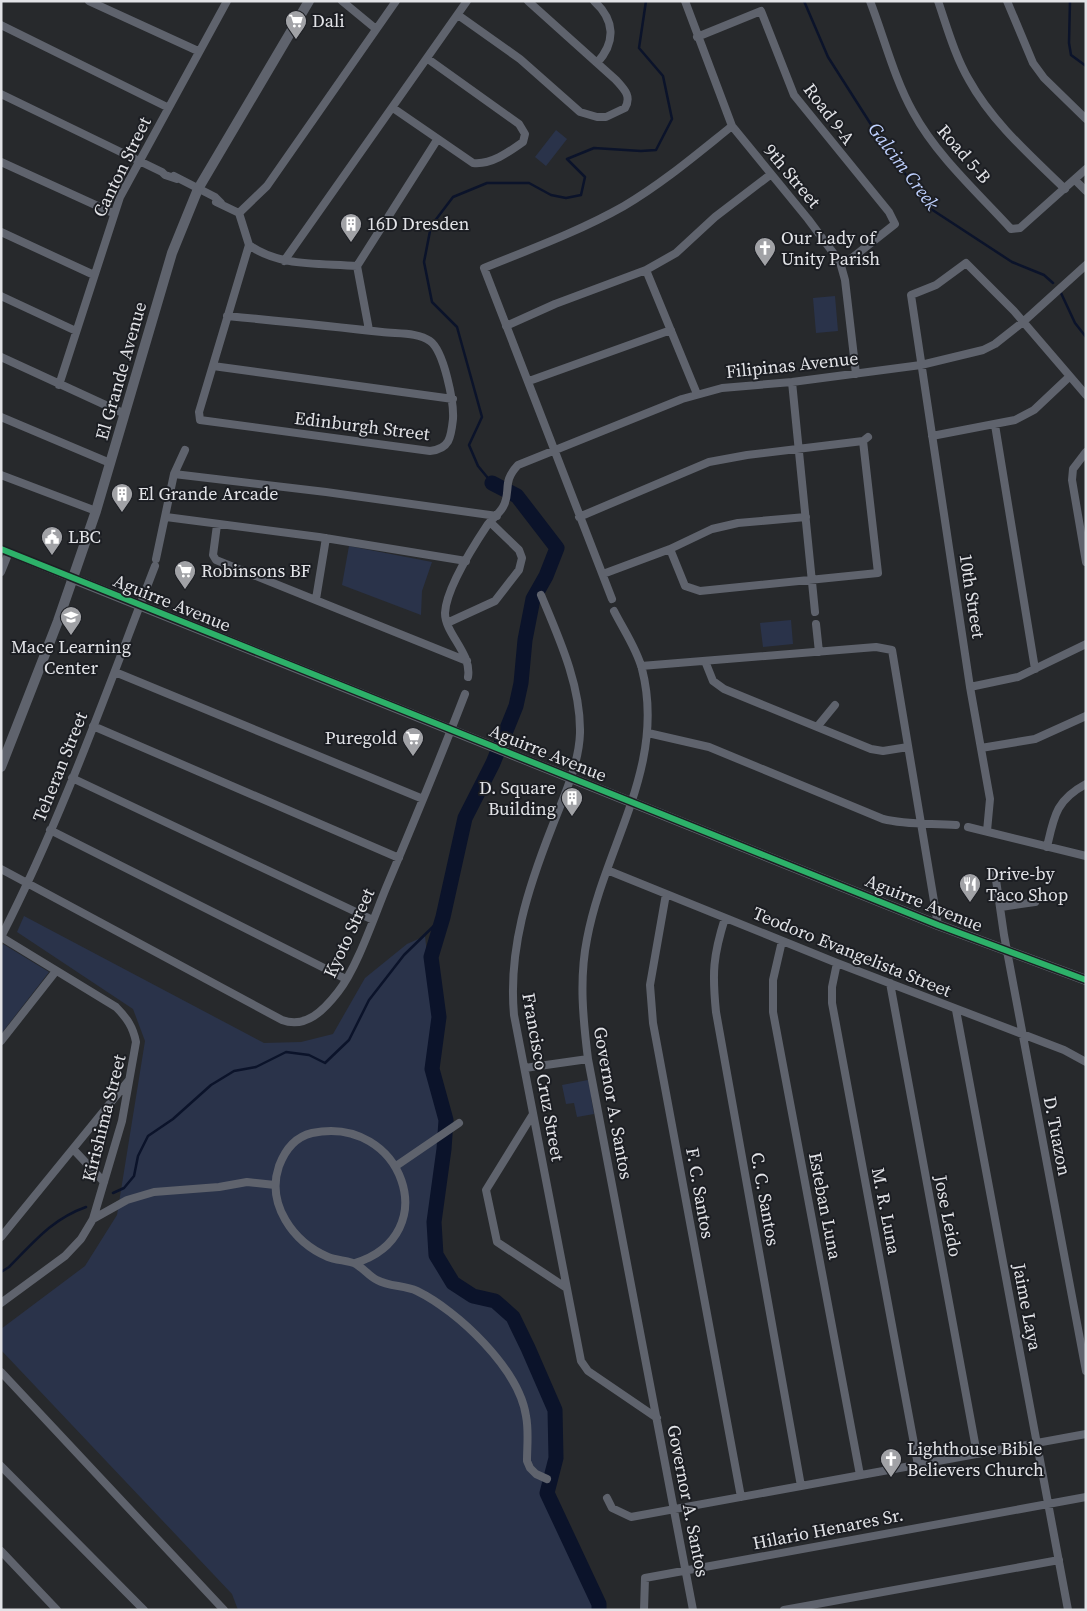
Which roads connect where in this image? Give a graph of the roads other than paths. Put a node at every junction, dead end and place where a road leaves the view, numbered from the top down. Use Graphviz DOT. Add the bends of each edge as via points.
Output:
graph roads {
  1 [pos="89,1"];
  2 [pos="309,1"];
  3 [pos="342,1"];
  4 [pos="396,1"];
  5 [pos="468,1"];
  6 [pos="528,1"];
  7 [pos="594,1"];
  8 [pos="685,1"];
  9 [pos="870,1"];
  10 [pos="938,1"];
  11 [pos="1007,1"];
  12 [pos="225,2"];
  13 [pos="458,15"];
  14 [pos="1,25"];
  15 [pos="376,29"];
  16 [pos="698,37"];
  17 [pos="198,50"];
  18 [pos="428,59"];
  19 [pos="597,63"];
  20 [pos="1,94"];
  21 [pos="167,107"];
  22 [pos="393,108"];
  23 [pos="1086,119"];
  24 [pos="732,126"];
  25 [pos="438,140"];
  26 [pos="138,160"];
  27 [pos="1,162"];
  28 [pos="1086,169"];
  29 [pos="770,175"];
  30 [pos="1075,180"];
  31 [pos="198,189"];
  32 [pos="1065,189"];
  33 [pos="1086,190"];
  34 [pos="239,213"];
  35 [pos="113,214"];
  36 [pos="1,232"];
  37 [pos="249,245"];
  38 [pos="284,261"];
  39 [pos="840,262"];
  40 [pos="1086,265"];
  41 [pos="357,266"];
  42 [pos="646,270"];
  43 [pos="94,275"];
  44 [pos="1,296"];
  45 [pos="227,316"];
  46 [pos="1023,322"];
  47 [pos="506,326"];
  48 [pos="369,330"];
  49 [pos="671,330"];
  50 [pos="76,331"];
  51 [pos="1,357"];
  52 [pos="213,366"];
  53 [pos="921,366"];
  54 [pos="856,374"];
  55 [pos="1069,377"];
  56 [pos="529,381"];
  57 [pos="792,382"];
  58 [pos="59,385"];
  59 [pos="697,394"];
  60 [pos="1086,395"];
  61 [pos="453,399"];
  62 [pos="125,414"];
  63 [pos="1,417"];
  64 [pos="996,425"];
  65 [pos="932,436"];
  66 [pos="799,448"];
  67 [pos="554,449"];
  68 [pos="185,450"];
  69 [pos="1086,452"];
  70 [pos="110,463"];
  71 [pos="174,474"];
  72 [pos="1,475"];
  73 [pos="96,511"];
  74 [pos="166,516"];
  75 [pos="497,516"];
  76 [pos="806,516"];
  77 [pos="579,517"];
  78 [pos="490,522"];
  79 [pos="217,525"];
  80 [pos="326,538"];
  81 [pos="670,549"];
  82 [pos="5,551"];
  83 [pos="466,561"];
  84 [pos="1086,562"];
  85 [pos="1,572"];
  86 [pos="603,574"];
  87 [pos="74,579"];
  88 [pos="812,580"];
  89 [pos="541,595"];
  90 [pos="316,599"];
  91 [pos="612,599"];
  92 [pos="140,606"];
  93 [pos="614,611"];
  94 [pos="815,612"];
  95 [pos="447,623"];
  96 [pos="816,624"];
  97 [pos="1086,644"];
  98 [pos="819,652"];
  99 [pos="467,661"];
  100 [pos="705,661"];
  101 [pos="641,666"];
  102 [pos="1035,669"];
  103 [pos="115,672"];
  104 [pos="468,677"];
  105 [pos="970,687"];
  106 [pos="465,694"];
  107 [pos="835,705"];
  108 [pos="1086,716"];
  109 [pos="93,726"];
  110 [pos="817,727"];
  111 [pos="451,730"];
  112 [pos="648,733"];
  113 [pos="908,747"];
  114 [pos="980,748"];
  115 [pos="1,767"];
  116 [pos="72,778"];
  117 [pos="570,778"];
  118 [pos="1086,784"];
  119 [pos="423,799"];
  120 [pos="633,802"];
  121 [pos="921,823"];
  122 [pos="956,825"];
  123 [pos="968,827"];
  124 [pos="50,830"];
  125 [pos="986,831"];
  126 [pos="1047,847"];
  127 [pos="1086,856"];
  128 [pos="398,858"];
  129 [pos="1,869"];
  130 [pos="607,870"];
  131 [pos="996,873"];
  132 [pos="28,883"];
  133 [pos="666,894"];
  134 [pos="1035,902"];
  135 [pos="1001,907"];
  136 [pos="725,918"];
  137 [pos="373,920"];
  138 [pos="938,924"];
  139 [pos="1,937"];
  140 [pos="782,942"];
  141 [pos="1007,951"];
  142 [pos="837,963"];
  143 [pos="56,970"];
  144 [pos="346,979"];
  145 [pos="1086,980"];
  146 [pos="890,983"];
  147 [pos="956,1010"];
  148 [pos="1023,1036"];
  149 [pos="1,1041"];
  150 [pos="588,1059"];
  151 [pos="1086,1062"];
  152 [pos="525,1068"];
  153 [pos="131,1077"];
  154 [pos="534,1114"];
  155 [pos="459,1123"];
  156 [pos="74,1150"];
  157 [pos="396,1166"];
  158 [pos="104,1182"];
  159 [pos="275,1185"];
  160 [pos="93,1219"];
  161 [pos="1,1237"];
  162 [pos="355,1263"];
  163 [pos="565,1287"];
  164 [pos="1,1303"];
  165 [pos="1,1372"];
  166 [pos="1086,1372"];
  167 [pos="657,1418"];
  168 [pos="1086,1434"];
  169 [pos="1037,1443"];
  170 [pos="977,1454"];
  171 [pos="918,1465"];
  172 [pos="1,1466"];
  173 [pos="860,1476"];
  174 [pos="547,1479"];
  175 [pos="801,1486"];
  176 [pos="741,1497"];
  177 [pos="1086,1497"];
  178 [pos="607,1498"];
  179 [pos="1048,1503"];
  180 [pos="674,1509"];
  181 [pos="1,1551"];
  182 [pos="1059,1560"];
  183 [pos="686,1571"];
  184 [pos="57,1610"];
  185 [pos="144,1610"];
  186 [pos="224,1610"];
  187 [pos="644,1610"];
  188 [pos="693,1610"];
  189 [pos="784,1610"];
  190 [pos="1068,1610"];
  1 -- 17 [label="street"];
  2 -- 31 [label="street, El Grande Avenue"];
  3 -- 15 [label="street"];
  4 -- 15 [label="street"];
  5 -- 13 [label="street"];
  6 -- 19 [label="street"];
  7 -- 19 [label="street" via="609,20 612,32 605,55"];
  8 -- 16 [label="street, 9th Street"];
  9 -- 32 [label="street, Road 5-B" via="912,110 923,129 1011,229 1020,228"];
  10 -- 32 [label="street" via="966,75 986,106"];
  11 -- 23 [label="street" via="1033,63"];
  12 -- 17 [label="street, Canton Street"];
  13 -- 18 [label="street"];
  13 -- 19 [label="street" via="520,59 580,112 597,117 624,108 628,99 616,80"];
  14 -- 21 [label="street"];
  15 -- 34 [label="street" via="267,186"];
  16 -- 24 [label="street, 9th Street"];
  16 -- 39 [label="street, Road 9-A" via="761,11 794,95 889,212 895,224 852,258"];
  17 -- 21 [label="street, Canton Street"];
  18 -- 22 [label="street"];
  18 -- 25 [label="street" via="519,124 525,138 507,153 479,164 466,161"];
  20 -- 26 [label="street"];
  21 -- 26 [label="street, Canton Street"];
  22 -- 25 [label="street"];
  22 -- 38 [label="street"];
  24 -- 29 [label="street, 9th Street"];
  24 -- 47 [label="street" via="680,168 624,206 484,268"];
  25 -- 41 [label="street"];
  26 -- 31 [label="street"];
  26 -- 35 [label="street, Canton Street"];
  27 -- 35 [label="street"];
  28 -- 30 [label="street, Road 5-B"];
  29 -- 39 [label="street, 9th Street"];
  29 -- 42 [label="street" via="715,217 676,253"];
  30 -- 32 [label="street, Road 5-B"];
  30 -- 33 [label="street"];
  31 -- 34 [label="street"];
  31 -- 62 [label="street, El Grande Avenue" via="172,253"];
  34 -- 37 [label="street"];
  35 -- 43 [label="street, Canton Street"];
  36 -- 43 [label="street"];
  37 -- 38 [label="street"];
  37 -- 45 [label="street"];
  38 -- 41 [label="street"];
  39 -- 54 [label="street, 9th Street"];
  40 -- 46 [label="street, Filipinas Avenue"];
  41 -- 48 [label="street"];
  42 -- 47 [label="street"];
  42 -- 49 [label="street"];
  43 -- 50 [label="street, Canton Street"];
  44 -- 50 [label="street"];
  45 -- 48 [label="street, Edinburgh Street"];
  45 -- 52 [label="street"];
  46 -- 53 [label="street, Filipinas Avenue" via="983,350"];
  46 -- 53 [label="street, 10th Street" via="966,263 936,284 911,295"];
  46 -- 55 [label="street"];
  47 -- 56 [label="street"];
  48 -- 61 [label="street, Edinburgh Street" via="429,340 436,348"];
  49 -- 56 [label="street"];
  49 -- 59 [label="street"];
  50 -- 58 [label="street, Canton Street"];
  51 -- 58 [label="street"];
  52 -- 61 [label="street"];
  52 -- 61 [label="street, Edinburgh Street" via="198,418 203,421 430,451 448,444"];
  53 -- 54 [label="street, Filipinas Avenue"];
  53 -- 65 [label="street, 10th Street"];
  54 -- 57 [label="street, Filipinas Avenue"];
  55 -- 60 [label="street"];
  55 -- 64 [label="street" via="1034,410"];
  56 -- 67 [label="street"];
  57 -- 59 [label="street, Filipinas Avenue" via="722,388"];
  57 -- 66 [label="street"];
  58 -- 62 [label="street"];
  59 -- 67 [label="street, Filipinas Avenue"];
  62 -- 70 [label="street, El Grande Avenue"];
  63 -- 70 [label="street"];
  64 -- 65 [label="street"];
  64 -- 102 [label="street"];
  65 -- 105 [label="street, 10th Street"];
  66 -- 76 [label="street"];
  66 -- 77 [label="street" via="709,462"];
  66 -- 88 [label="street" via="866,439 878,573"];
  67 -- 75 [label="street, Filipinas Avenue" via="518,465 510,474 505,503"];
  67 -- 77 [label="street"];
  68 -- 71 [label="street, Teheran Street"];
  69 -- 84 [label="street" via="1074,469 1072,480"];
  70 -- 73 [label="street, El Grande Avenue"];
  71 -- 74 [label="street, Teheran Street"];
  71 -- 75 [label="street"];
  72 -- 73 [label="street"];
  73 -- 87 [label="street, El Grande Avenue"];
  74 -- 79 [label="street"];
  74 -- 92 [label="street, Teheran Street" via="156,562"];
  75 -- 78 [label="street"];
  76 -- 81 [label="street" via="712,529"];
  76 -- 88 [label="street"];
  77 -- 86 [label="street"];
  78 -- 83 [label="street"];
  78 -- 95 [label="street" via="519,550 522,558 519,570 495,602"];
  79 -- 80 [label="street"];
  79 -- 90 [label="street" via="216,560"];
  80 -- 83 [label="street"];
  80 -- 90 [label="street"];
  81 -- 86 [label="street"];
  81 -- 88 [label="street" via="685,586 700,591"];
  82 -- 85 [label="street"];
  82 -- 87 [label="street, Aguirre Avenue"];
  83 -- 95 [label="street" via="448,601"];
  86 -- 91 [label="street"];
  87 -- 92 [label="street, Aguirre Avenue"];
  87 -- 115 [label="street, El Grande Avenue"];
  88 -- 94 [label="street"];
  89 -- 117 [label="street, Francisco Cruz Street" via="575,691 580,733"];
  90 -- 99 [label="street"];
  92 -- 103 [label="street, Teheran Street"];
  92 -- 111 [label="street, Aguirre Avenue"];
  93 -- 101 [label="street, Governor A. Santos"];
  95 -- 99 [label="street"];
  96 -- 98 [label="street"];
  97 -- 102 [label="street"];
  98 -- 100 [label="street"];
  98 -- 113 [label="street" via="876,647 892,650"];
  99 -- 104 [label="street"];
  100 -- 101 [label="street"];
  100 -- 110 [label="street" via="713,681 724,689"];
  101 -- 112 [label="street, Governor A. Santos" via="646,685"];
  102 -- 105 [label="street" via="1010,679"];
  103 -- 109 [label="street, Teheran Street"];
  103 -- 119 [label="street"];
  105 -- 114 [label="street, 10th Street"];
  106 -- 111 [label="street, Kyoto Street"];
  107 -- 110 [label="street"];
  108 -- 114 [label="street" via="1035,739"];
  109 -- 116 [label="street, Teheran Street"];
  109 -- 128 [label="street"];
  110 -- 113 [label="street" via="871,749 883,751"];
  111 -- 117 [label="street, Aguirre Avenue"];
  111 -- 119 [label="street, Kyoto Street"];
  112 -- 120 [label="street, Governor A. Santos"];
  112 -- 121 [label="street" via="709,747 883,819 904,824"];
  113 -- 121 [label="street"];
  114 -- 125 [label="street, 10th Street" via="990,799"];
  116 -- 124 [label="street, Teheran Street"];
  116 -- 137 [label="street"];
  117 -- 120 [label="street, Aguirre Avenue"];
  117 -- 152 [label="street, Francisco Cruz Street" via="526,899 516,942 513,1005"];
  118 -- 126 [label="street" via="1065,798 1057,808"];
  119 -- 128 [label="street, Kyoto Street"];
  120 -- 130 [label="street, Governor A. Santos"];
  120 -- 138 [label="street, Aguirre Avenue"];
  121 -- 122 [label="street"];
  121 -- 138 [label="street"];
  123 -- 125 [label="street"];
  124 -- 132 [label="street, Teheran Street"];
  124 -- 144 [label="street"];
  125 -- 126 [label="street"];
  126 -- 127 [label="street"];
  128 -- 137 [label="street, Kyoto Street"];
  129 -- 132 [label="street, Kyoto Street"];
  130 -- 133 [label="street, Teodoro Evangelista Street"];
  130 -- 150 [label="street, Governor A. Santos" via="595,903 583,960 582,1017"];
  131 -- 135 [label="street, D. Tuazon"];
  132 -- 139 [label="street, Teheran Street"];
  132 -- 144 [label="street, Kyoto Street" via="290,1023 306,1021 315,1015"];
  133 -- 136 [label="street, Teodoro Evangelista Street"];
  133 -- 176 [label="street, F. C. Santos" via="650,985 653,1023"];
  134 -- 135 [label="street"];
  135 -- 141 [label="street, D. Tuazon"];
  136 -- 140 [label="street, Teodoro Evangelista Street"];
  136 -- 175 [label="street, C. C. Santos" via="712,978 716,1012"];
  137 -- 144 [label="street, Kyoto Street"];
  138 -- 141 [label="street, Aguirre Avenue"];
  139 -- 143 [label="street, Kirishima Street"];
  140 -- 142 [label="street, Teodoro Evangelista Street"];
  140 -- 173 [label="street, Esteban Luna" via="773,980 773,1012"];
  141 -- 145 [label="street, Aguirre Avenue"];
  141 -- 148 [label="street, D. Tuazon"];
  142 -- 146 [label="street, Teodoro Evangelista Street"];
  142 -- 171 [label="street, M. R. Luna" via="832,1003"];
  143 -- 149 [label="street"];
  143 -- 153 [label="street, Kirishima Street" via="116,1007 126,1017 134,1030 136,1042"];
  146 -- 147 [label="street, Teodoro Evangelista Street"];
  146 -- 170 [label="street, Jose Leido"];
  147 -- 148 [label="street, Teodoro Evangelista Street"];
  147 -- 169 [label="street, Jaime Laya"];
  148 -- 151 [label="street, Teodoro Evangelista Street" via="1064,1050"];
  148 -- 166 [label="street, D. Tuazon"];
  150 -- 152 [label="street"];
  150 -- 167 [label="street, Governor A. Santos"];
  152 -- 154 [label="street, Francisco Cruz Street"];
  153 -- 156 [label="street"];
  153 -- 158 [label="street, Kirishima Street"];
  154 -- 163 [label="street, Francisco Cruz Street"];
  154 -- 163 [label="street" via="486,1190 497,1242"];
  155 -- 157 [label="street"];
  156 -- 158 [label="street"];
  156 -- 161 [label="street"];
  157 -- 159 [label="street" via="378,1146 356,1134 310,1133 290,1146 278,1169"];
  157 -- 162 [label="street" via="402,1176 406,1196 398,1230 381,1251"];
  158 -- 160 [label="street, Kirishima Street"];
  159 -- 160 [label="street" via="247,1182 154,1192 127,1200"];
  159 -- 162 [label="street" via="279,1206 294,1234 326,1256"];
  160 -- 164 [label="street, Kirishima Street" via="65,1256"];
  162 -- 174 [label="street" via="378,1281 424,1295 485,1344 523,1403 530,1468"];
  163 -- 167 [label="street, Francisco Cruz Street" via="578,1352 588,1371"];
  165 -- 186 [label="street"];
  167 -- 180 [label="street, Governor A. Santos"];
  168 -- 169 [label="street"];
  169 -- 170 [label="street"];
  169 -- 179 [label="street, Jaime Laya"];
  170 -- 171 [label="street"];
  171 -- 173 [label="street"];
  172 -- 185 [label="street"];
  173 -- 175 [label="street"];
  175 -- 176 [label="street"];
  176 -- 180 [label="street"];
  177 -- 179 [label="street, Hilario Henares Sr."];
  178 -- 180 [label="street" via="612,1508 631,1517"];
  179 -- 182 [label="street, Jaime Laya"];
  179 -- 183 [label="street, Hilario Henares Sr."];
  180 -- 183 [label="street, Governor A. Santos"];
  181 -- 184 [label="street"];
  182 -- 189 [label="street"];
  182 -- 190 [label="street, Jaime Laya"];
  183 -- 187 [label="street, Hilario Henares Sr." via="645,1578"];
  183 -- 188 [label="street, Governor A. Santos"];
}
